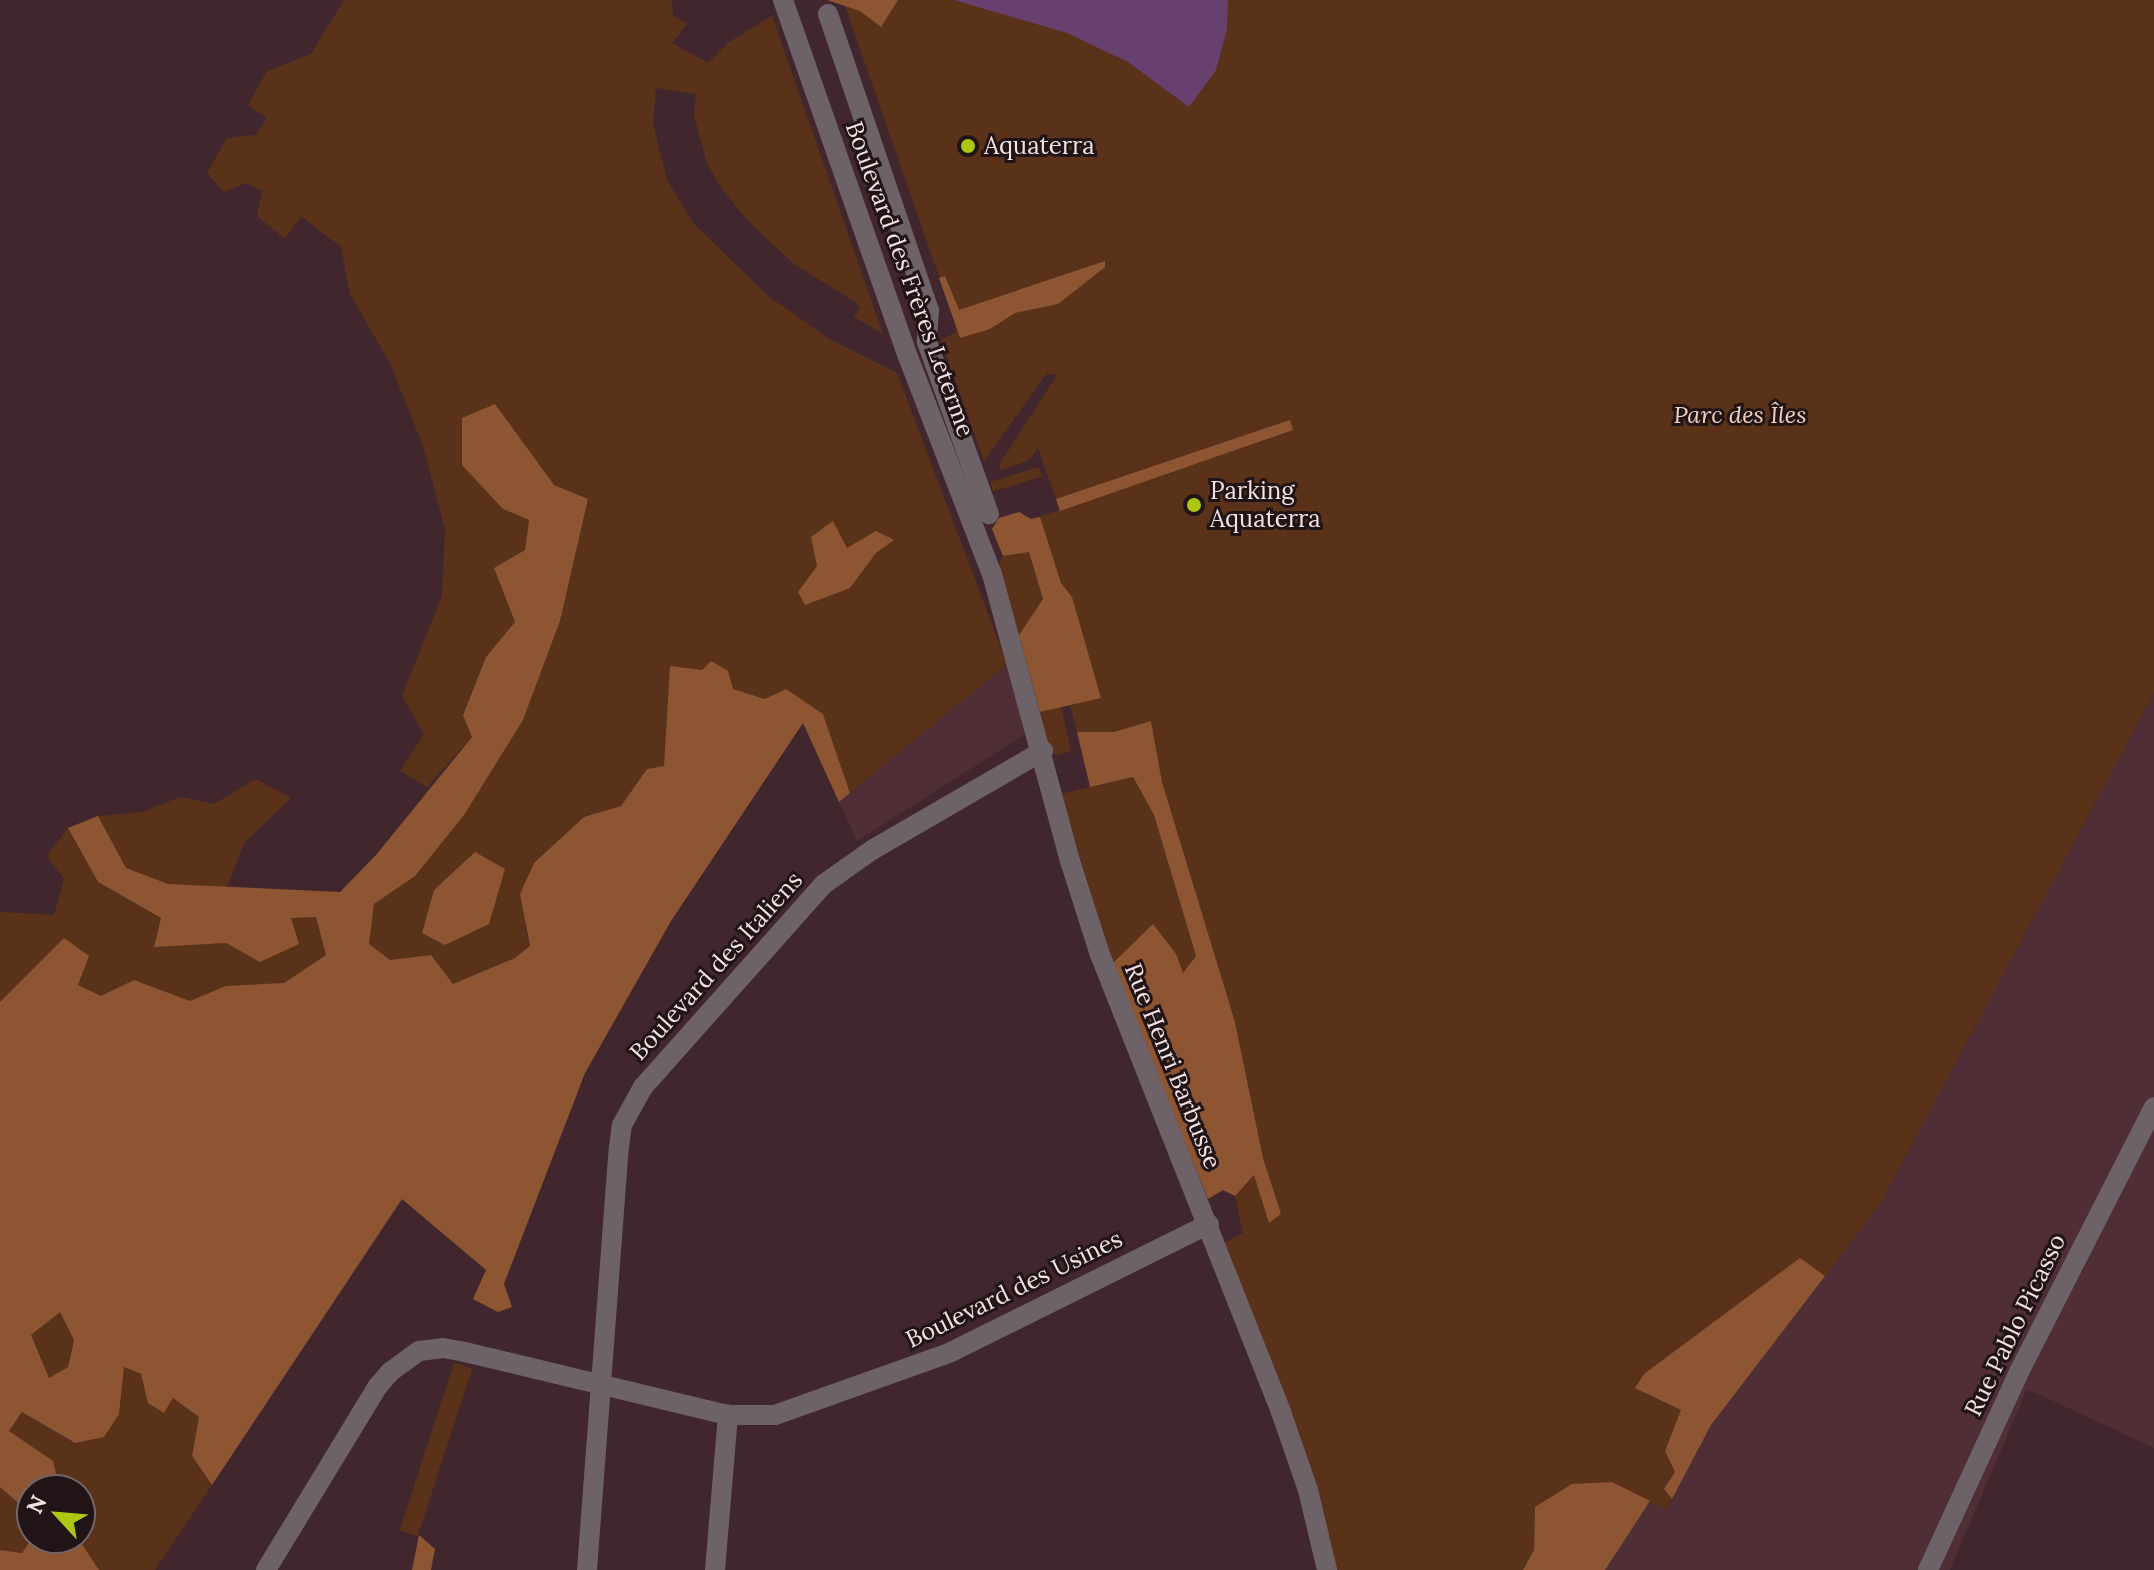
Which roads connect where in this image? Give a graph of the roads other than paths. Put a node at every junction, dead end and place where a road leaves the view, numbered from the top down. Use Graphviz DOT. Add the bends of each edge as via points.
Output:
graph roads {
  1 [pos="783,0"];
  2 [pos="828,14"];
  3 [pos="989,514"];
  4 [pos="992,574"];
  5 [pos="1043,751"];
  6 [pos="2154,1107"];
  7 [pos="1209,1224"];
  8 [pos="601,1385"];
  9 [pos="728,1415"];
  10 [pos="266,1570"];
  11 [pos="587,1570"];
  12 [pos="715,1570"];
  13 [pos="1327,1570"];
  14 [pos="1928,1570"];
  1 -- 4 [label="street, Boulevard des Frères Leterme" via="905,349"];
  2 -- 3 [label="street" via="929,310 927,342"];
  4 -- 5 [label="street, Rue Henri Barbusse"];
  5 -- 7 [label="street, Rue Henri Barbusse" via="1099,952"];
  5 -- 8 [label="street, Boulevard des Italiens" via="944,806 824,884 643,1087 622,1125"];
  6 -- 14 [label="street, Rue Pablo Picasso" via="2019,1372"];
  7 -- 9 [label="street, Boulevard des Usines" via="949,1353 775,1415"];
  7 -- 13 [label="street, Rue Henri Barbusse" via="1293,1445"];
  8 -- 9 [label="street, Boulevard des Usines"];
  8 -- 10 [label="street, Boulevard des Usines" via="465,1352 430,1348 406,1359 369,1400"];
  8 -- 11 [label="street, Boulevard des Italiens"];
  9 -- 12 [label="street"];
}
